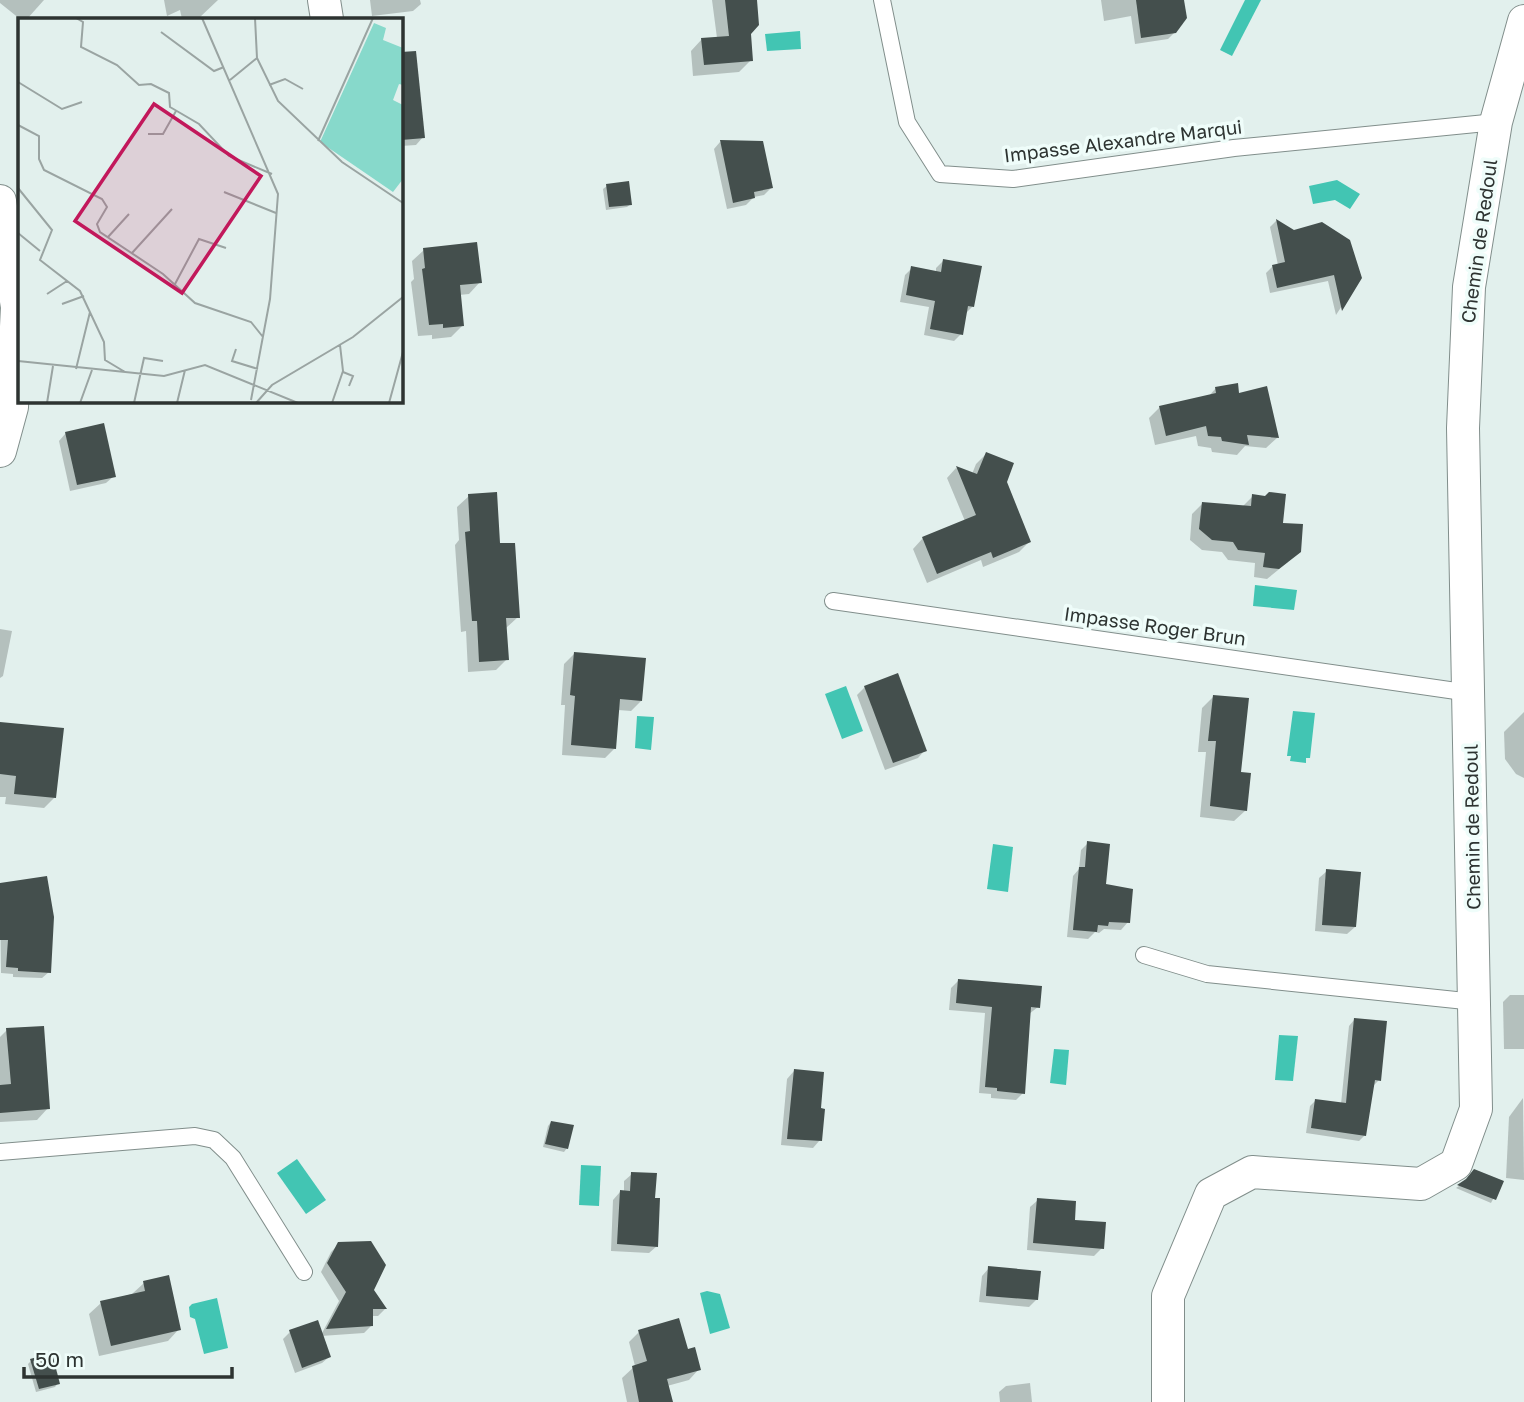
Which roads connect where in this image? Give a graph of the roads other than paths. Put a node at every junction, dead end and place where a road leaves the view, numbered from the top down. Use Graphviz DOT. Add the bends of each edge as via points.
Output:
graph roads {
  1 [pos="324,0"];
  2 [pos="882,0"];
  3 [pos="327,18"];
  4 [pos="1524,21"];
  5 [pos="1496,122"];
  6 [pos="0,201"];
  7 [pos="0,451"];
  8 [pos="834,601"];
  9 [pos="1470,693"];
  10 [pos="1144,955"];
  11 [pos="1475,1002"];
  12 [pos="0,1152"];
  13 [pos="304,1272"];
  14 [pos="1168,1402"];
  1 -- 3 [label="street"];
  2 -- 5 [label="lane, Impasse Alexandre Marqui" via="907,122 940,174 1013,179 1234,148"];
  4 -- 5 [label="street, Chemin de Redoul"];
  5 -- 9 [label="street, Chemin de Redoul" via="1469,287 1463,428"];
  6 -- 7 [label="street" via="17,307 12,407"];
  8 -- 9 [label="lane, Impasse Roger Brun"];
  9 -- 11 [label="street, Chemin de Redoul"];
  10 -- 11 [label="lane" via="1207,974"];
  11 -- 14 [label="street, Chemin de Redoul" via="1476,1108 1456,1164 1421,1184 1252,1172 1211,1194 1168,1296"];
  12 -- 13 [label="lane" via="195,1136 214,1140 233,1158"];
}
